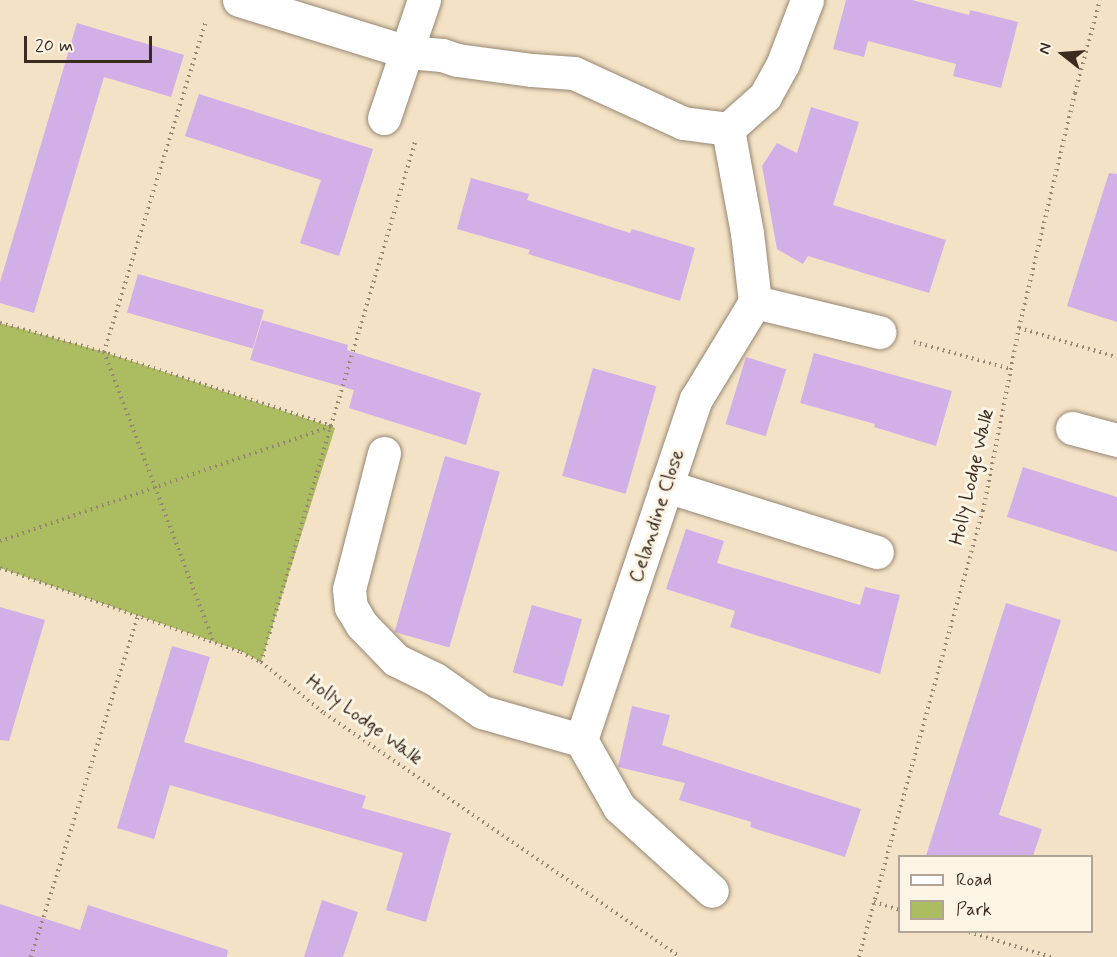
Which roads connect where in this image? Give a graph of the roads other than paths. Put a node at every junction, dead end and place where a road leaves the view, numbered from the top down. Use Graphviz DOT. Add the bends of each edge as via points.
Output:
graph roads {
  1 [pos="239,0"];
  2 [pos="424,0"];
  3 [pos="807,0"];
  4 [pos="407,52"];
  5 [pos="384,118"];
  6 [pos="728,129"];
  7 [pos="756,302"];
  8 [pos="879,332"];
  9 [pos="1072,428"];
  10 [pos="1117,440"];
  11 [pos="384,453"];
  12 [pos="666,486"];
  13 [pos="877,552"];
  14 [pos="581,740"];
  15 [pos="712,891"];
  1 -- 4 [label="street"];
  2 -- 4 [label="street"];
  3 -- 6 [label="street" via="783,63 765,96"];
  4 -- 5 [label="street"];
  4 -- 6 [label="street" via="442,54 457,60 532,70 574,72 683,123"];
  6 -- 7 [label="street"];
  7 -- 8 [label="street"];
  7 -- 12 [label="street, Celandine Close" via="696,399"];
  9 -- 10 [label="street"];
  11 -- 14 [label="street" via="349,589 351,607 362,625 396,660 435,679 482,712"];
  12 -- 13 [label="street"];
  12 -- 14 [label="street, Celandine Close"];
  14 -- 15 [label="street" via="619,807"];
}
